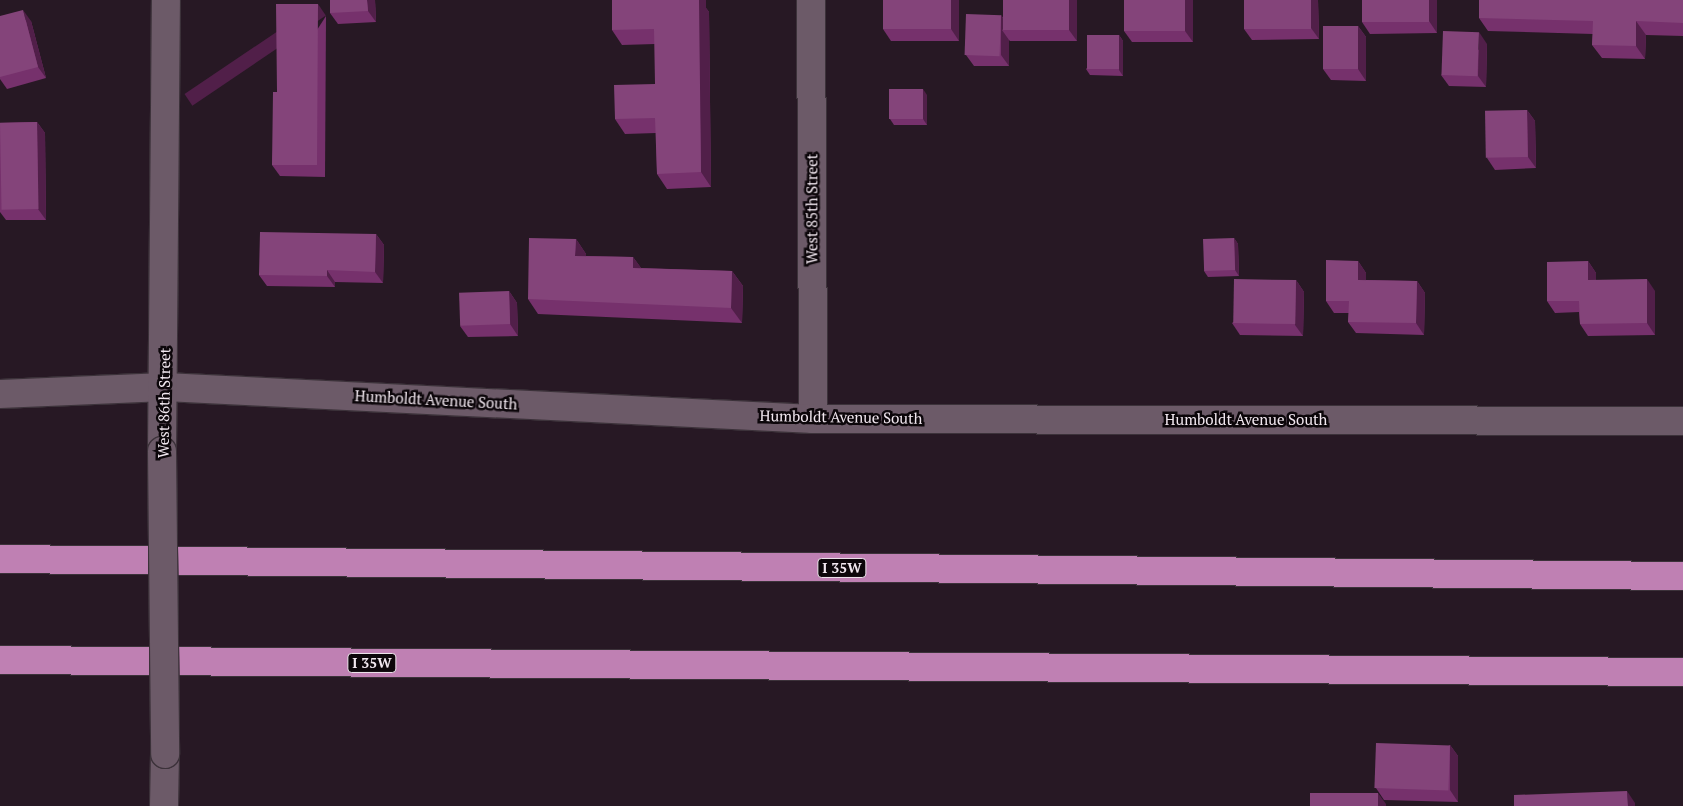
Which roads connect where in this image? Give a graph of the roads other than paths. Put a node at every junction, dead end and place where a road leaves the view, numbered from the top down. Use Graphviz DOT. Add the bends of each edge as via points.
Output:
graph roads {
  1 [pos="166,0"];
  2 [pos="811,0"];
  3 [pos="165,387"];
  4 [pos="0,394"];
  5 [pos="813,418"];
  6 [pos="1683,421"];
  7 [pos="0,559"];
  8 [pos="1683,576"];
  9 [pos="0,660"];
  10 [pos="1683,672"];
  11 [pos="164,806"];
  1 -- 3 [label="street, West 86th Street"];
  2 -- 5 [label="street, West 85th Street"];
  3 -- 4 [label="street, Humboldt Avenue South"];
  3 -- 5 [label="street, Humboldt Avenue South"];
  3 -- 11 [label="street, West 86th Street, bridge" via="162,451"];
  5 -- 6 [label="street, Humboldt Avenue South"];
  7 -- 8 [label="highway, I 35W"];
  9 -- 10 [label="highway, I 35W"];
}
